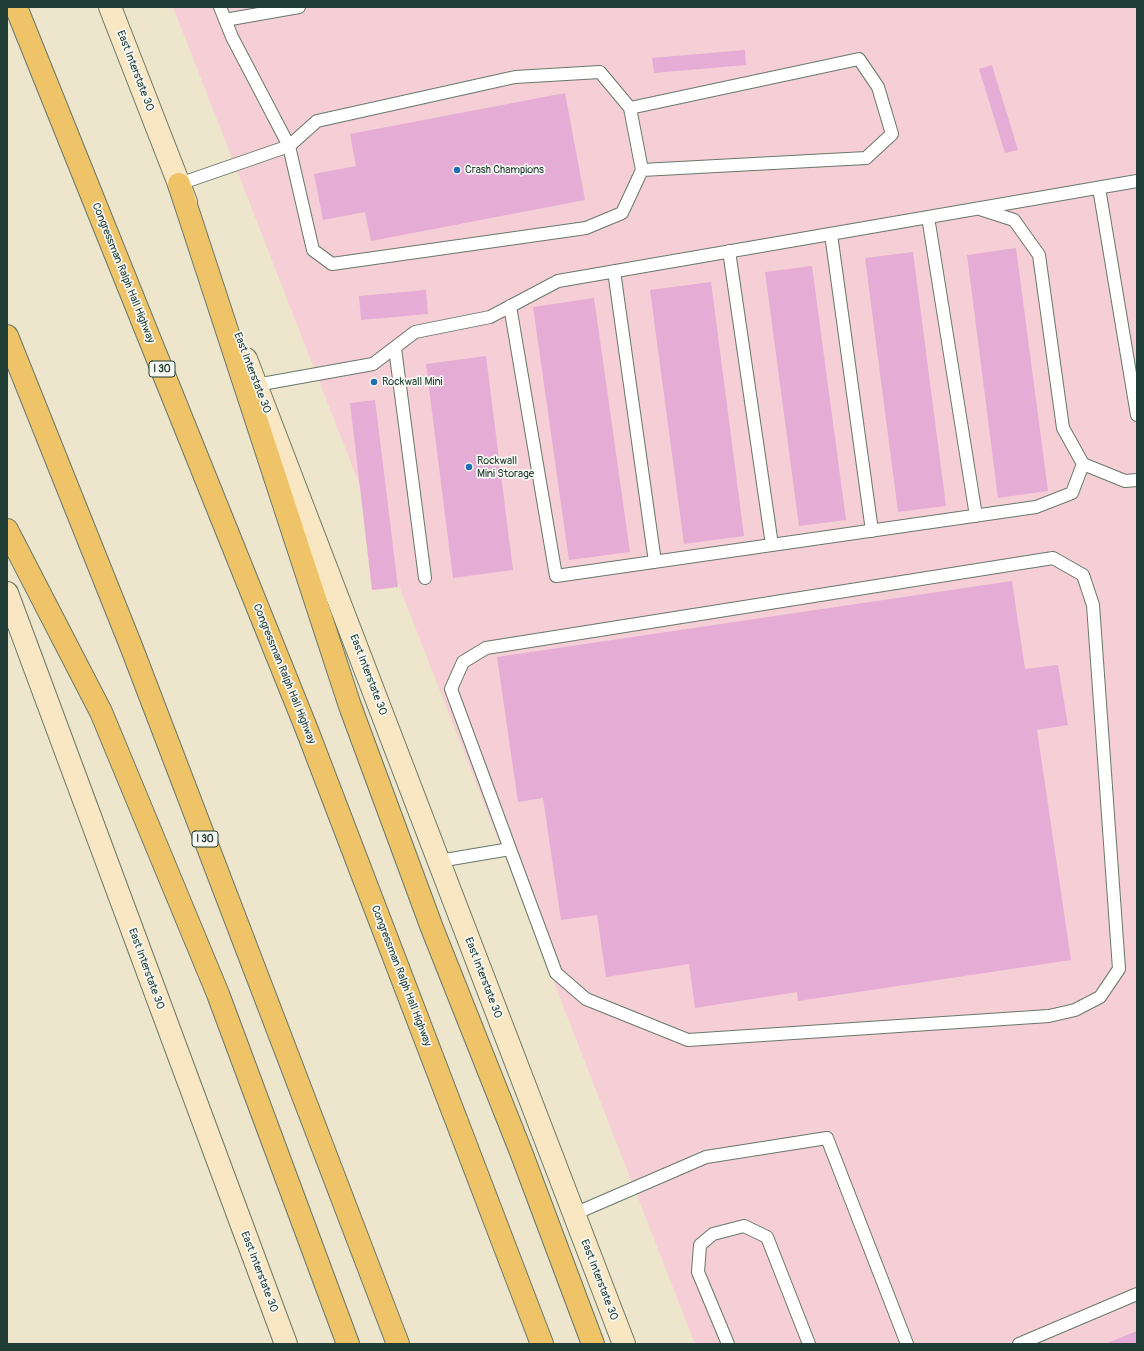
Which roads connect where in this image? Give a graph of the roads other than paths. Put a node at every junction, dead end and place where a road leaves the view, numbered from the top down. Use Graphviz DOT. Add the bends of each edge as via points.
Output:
graph roads {
  1 [pos="16,7"];
  2 [pos="110,7"];
  3 [pos="220,7"];
  4 [pos="299,7"];
  5 [pos="225,20"];
  6 [pos="630,108"];
  7 [pos="289,146"];
  8 [pos="642,170"];
  9 [pos="1137,181"];
  10 [pos="179,184"];
  11 [pos="1099,188"];
  12 [pos="977,208"];
  13 [pos="928,217"];
  14 [pos="831,234"];
  15 [pos="729,251"];
  16 [pos="614,271"];
  17 [pos="510,306"];
  18 [pos="7,336"];
  19 [pos="394,348"];
  20 [pos="256,385"];
  21 [pos="1137,415"];
  22 [pos="1083,464"];
  23 [pos="1137,480"];
  24 [pos="976,516"];
  25 [pos="7,530"];
  26 [pos="872,531"];
  27 [pos="772,545"];
  28 [pos="655,562"];
  29 [pos="425,578"];
  30 [pos="7,593"];
  31 [pos="510,849"];
  32 [pos="439,861"];
  33 [pos="574,1214"];
  34 [pos="1137,1294"];
  35 [pos="286,1344"];
  36 [pos="348,1344"];
  37 [pos="398,1344"];
  38 [pos="542,1344"];
  39 [pos="593,1344"];
  40 [pos="624,1344"];
  41 [pos="728,1344"];
  42 [pos="809,1344"];
  43 [pos="907,1344"];
  44 [pos="1019,1344"];
  1 -- 38 [label="highway, Congressman Ralph Hall Highway / I 30" via="307,730"];
  2 -- 10 [label="main road, East Interstate 30"];
  3 -- 5 [label="lane"];
  4 -- 5 [label="lane"];
  5 -- 7 [label="lane"];
  6 -- 7 [label="lane" via="600,72 515,77 317,121"];
  6 -- 8 [label="lane"];
  6 -- 8 [label="lane" via="858,59 878,87 892,134 866,158"];
  7 -- 8 [label="lane" via="313,250 332,264 586,228 622,212"];
  7 -- 10 [label="lane"];
  9 -- 11 [label="lane"];
  10 -- 20 [label="main road, East Interstate 30"];
  10 -- 39 [label="highway" via="350,706 432,928 521,1152"];
  11 -- 12 [label="lane"];
  11 -- 21 [label="lane"];
  12 -- 13 [label="lane"];
  12 -- 22 [label="lane" via="1014,220 1040,255 1064,428"];
  13 -- 14 [label="lane"];
  13 -- 24 [label="lane"];
  14 -- 15 [label="lane"];
  14 -- 26 [label="lane"];
  15 -- 16 [label="lane"];
  15 -- 27 [label="lane"];
  16 -- 17 [label="lane" via="558,281"];
  16 -- 28 [label="lane"];
  17 -- 19 [label="lane" via="490,317 415,332"];
  17 -- 28 [label="lane" via="556,576"];
  18 -- 37 [label="highway, I 30" via="134,653"];
  19 -- 20 [label="lane" via="373,364"];
  19 -- 29 [label="lane"];
  20 -- 32 [label="main road, East Interstate 30"];
  22 -- 23 [label="lane" via="1125,481"];
  22 -- 24 [label="lane" via="1072,493 1036,508"];
  24 -- 26 [label="lane"];
  25 -- 36 [label="highway" via="102,712 218,994"];
  26 -- 27 [label="lane"];
  27 -- 28 [label="lane"];
  30 -- 35 [label="main road, East Interstate 30"];
  31 -- 31 [label="lane" via="556,973 586,999 688,1040 1049,1016 1075,1010 1100,998 1119,970 1093,605 1083,575 1053,558 486,648 463,662 451,689"];
  31 -- 32 [label="lane"];
  32 -- 33 [label="main road, East Interstate 30"];
  33 -- 40 [label="main road, East Interstate 30"];
  33 -- 43 [label="lane" via="706,1157 827,1138"];
  34 -- 44 [label="lane"];
  41 -- 42 [label="lane" via="698,1272 700,1245 713,1234 744,1226 768,1237"];
}
